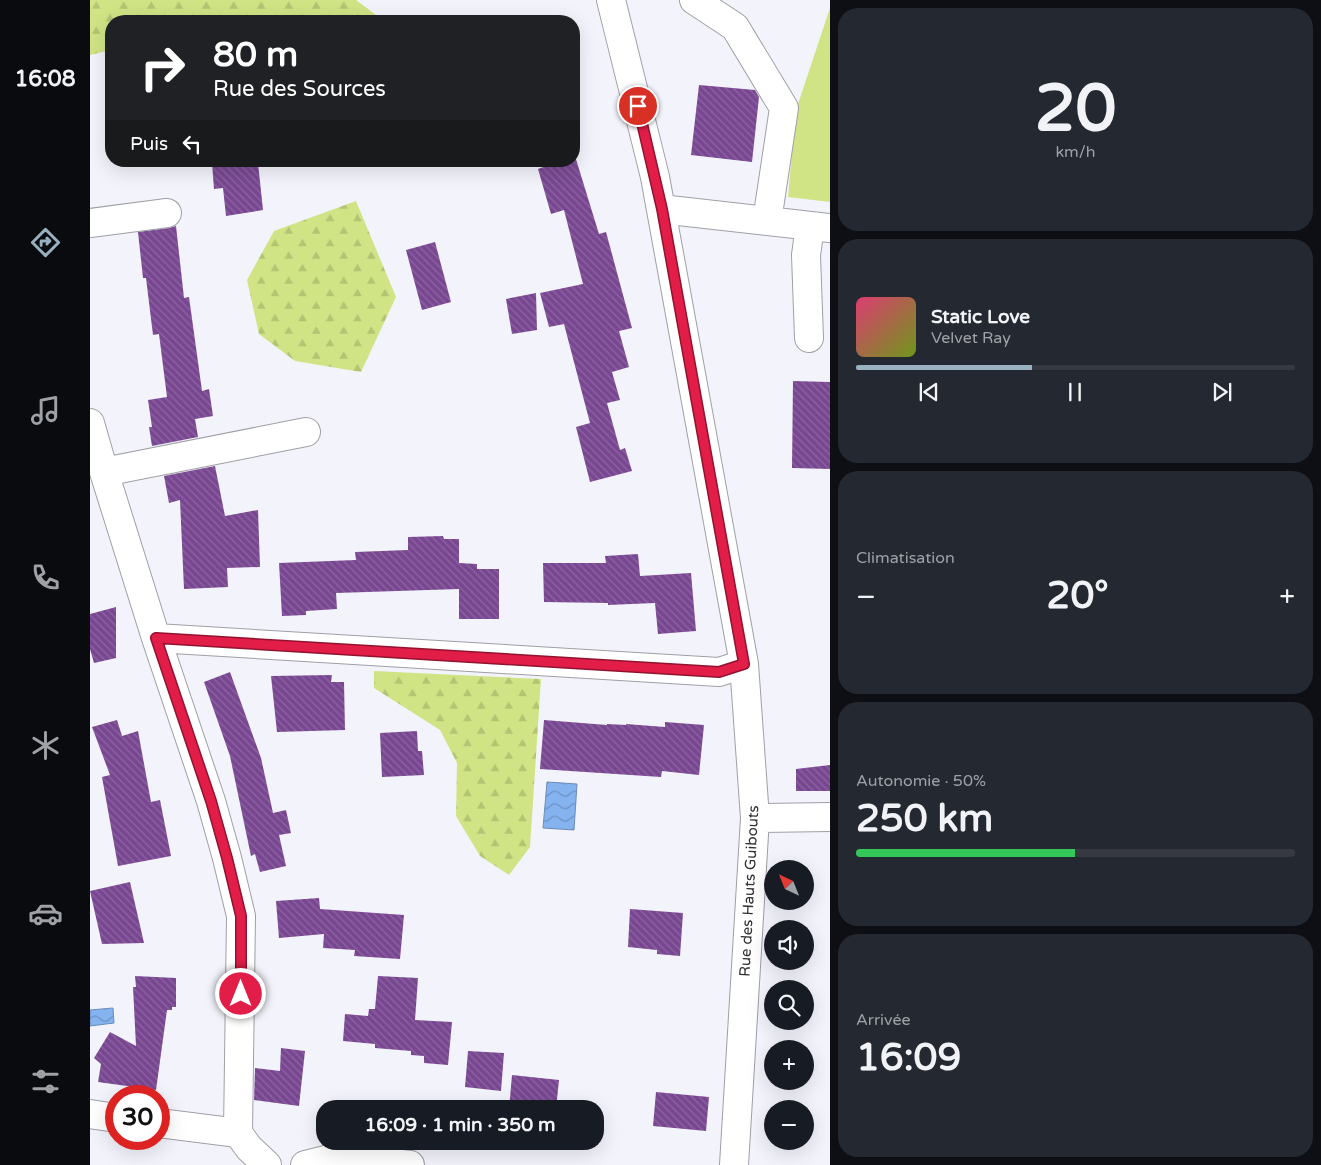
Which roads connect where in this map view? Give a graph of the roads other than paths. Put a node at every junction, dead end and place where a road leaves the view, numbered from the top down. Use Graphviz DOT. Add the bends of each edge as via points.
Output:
graph roads {
  1 [pos="611,0"];
  2 [pos="694,0"];
  3 [pos="662,209"];
  4 [pos="167,213"];
  5 [pos="767,221"];
  6 [pos="90,223"];
  7 [pos="820,227"];
  8 [pos="809,338"];
  9 [pos="90,423"];
  10 [pos="306,432"];
  11 [pos="104,472"];
  12 [pos="156,638"];
  13 [pos="744,664"];
  14 [pos="830,817"];
  15 [pos="755,818"];
  16 [pos="90,1114"];
  17 [pos="105,1116"];
  18 [pos="170,1124"];
  19 [pos="238,1133"];
  20 [pos="267,1165"];
  21 [pos="305,1165"];
  22 [pos="410,1165"];
  23 [pos="734,1165"];
  1 -- 3 [label="street, Rue des Hauts Guibouts"];
  2 -- 5 [label="street" via="735,27 784,108"];
  3 -- 5 [label="street"];
  3 -- 13 [label="street, Rue des Hauts Guibouts"];
  4 -- 6 [label="street"];
  5 -- 7 [label="street"];
  7 -- 8 [label="street" via="806,254"];
  9 -- 11 [label="street"];
  10 -- 11 [label="street"];
  11 -- 12 [label="street"];
  12 -- 13 [label="street" via="719,672"];
  12 -- 19 [label="street" via="211,801 241,916"];
  13 -- 15 [label="street, Rue des Hauts Guibouts"];
  14 -- 15 [label="street"];
  15 -- 23 [label="street, Rue des Hauts Guibouts"];
  16 -- 17 [label="street"];
  18 -- 19 [label="street"];
  19 -- 20 [label="street"];
  21 -- 22 [label="street" via="337,1157"];
}
